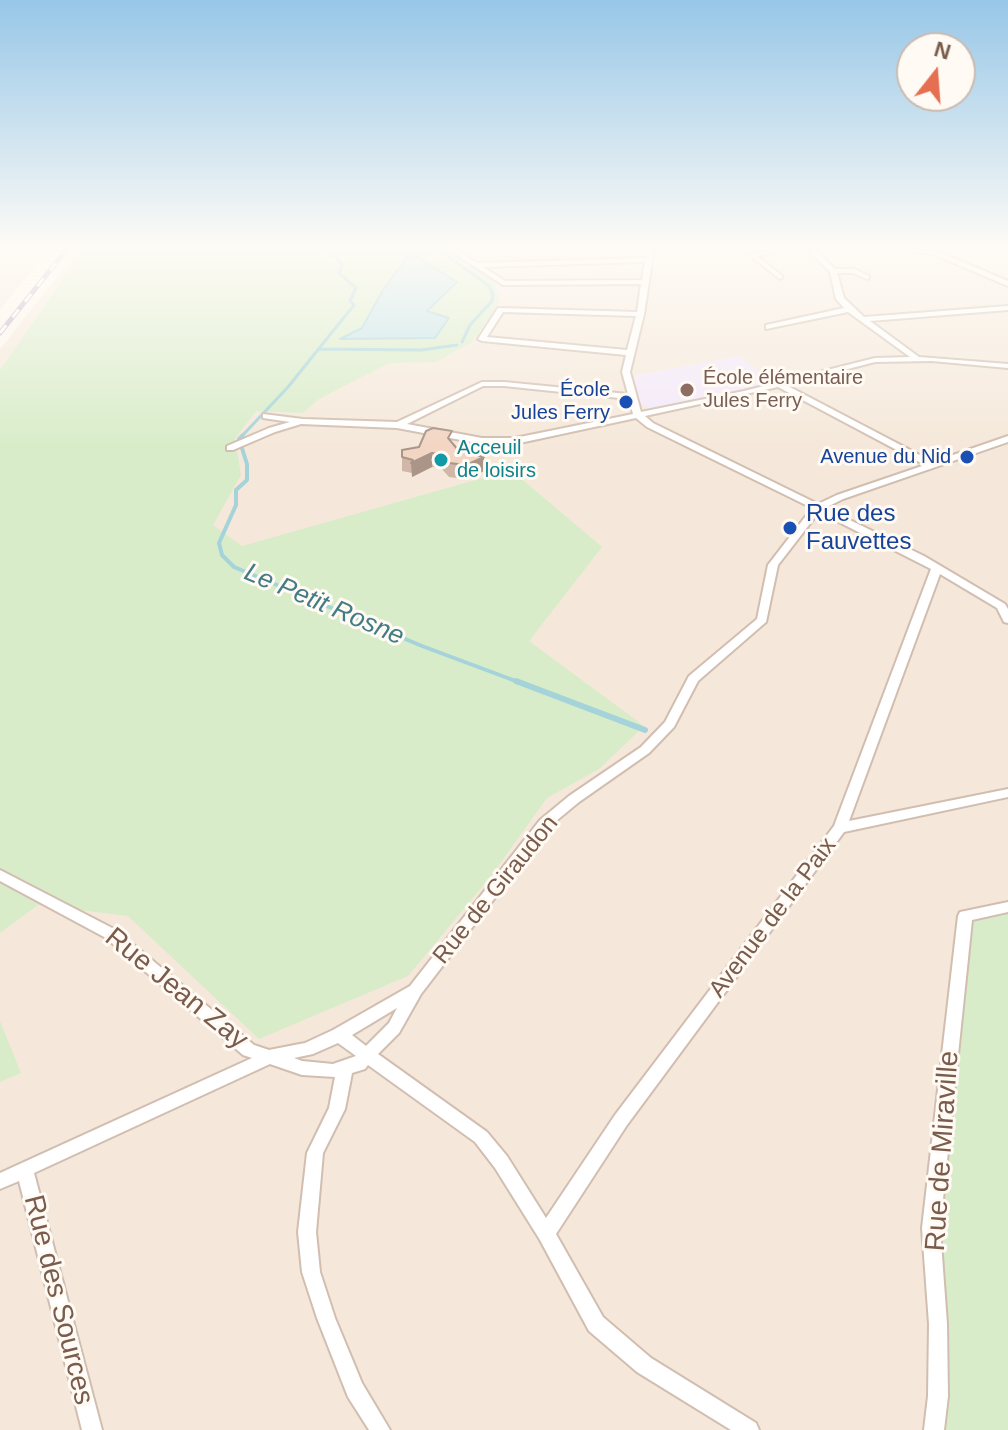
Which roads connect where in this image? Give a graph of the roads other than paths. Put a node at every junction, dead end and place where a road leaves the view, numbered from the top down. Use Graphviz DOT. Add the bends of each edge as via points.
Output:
graph roads {
  1 [pos="497,316"];
  2 [pos="640,316"];
  3 [pos="819,316"];
  4 [pos="857,316"];
  5 [pos="905,316"];
  6 [pos="861,319"];
  7 [pos="769,327"];
  8 [pos="630,353"];
  9 [pos="916,358"];
  10 [pos="1008,366"];
  11 [pos="778,384"];
  12 [pos="632,397"];
  13 [pos="638,415"];
  14 [pos="266,416"];
  15 [pos="303,422"];
  16 [pos="397,425"];
  17 [pos="1008,439"];
  18 [pos="504,442"];
  19 [pos="230,448"];
  20 [pos="459,456"];
  21 [pos="932,465"];
  22 [pos="817,508"];
  23 [pos="937,568"];
  24 [pos="1006,606"];
  25 [pos="1008,620"];
  26 [pos="1008,793"];
  27 [pos="840,828"];
  28 [pos="0,875"];
  29 [pos="1008,907"];
  30 [pos="416,990"];
  31 [pos="339,1035"];
  32 [pos="307,1049"];
  33 [pos="369,1056"];
  34 [pos="269,1057"];
  35 [pos="317,1070"];
  36 [pos="344,1070"];
  37 [pos="25,1170"];
  38 [pos="0,1181"];
  39 [pos="546,1234"];
  40 [pos="92,1430"];
  41 [pos="380,1430"];
  42 [pos="749,1430"];
  43 [pos="934,1430"];
  1 -- 8 [label="street" via="482,339"];
  2 -- 8 [label="street"];
  3 -- 7 [label="street"];
  4 -- 6 [label="street"];
  5 -- 6 [label="street"];
  6 -- 9 [label="street"];
  8 -- 12 [label="street" via="626,372"];
  9 -- 10 [label="street"];
  9 -- 11 [label="street" via="860,363"];
  11 -- 13 [label="street"];
  11 -- 21 [label="street"];
  12 -- 13 [label="street"];
  12 -- 16 [label="street" via="482,384"];
  13 -- 18 [label="street"];
  13 -- 22 [label="street"];
  14 -- 15 [label="street"];
  15 -- 16 [label="street"];
  15 -- 19 [label="street"];
  16 -- 18 [label="street"];
  17 -- 21 [label="street"];
  18 -- 20 [label="street"];
  21 -- 22 [label="street"];
  22 -- 23 [label="street"];
  22 -- 30 [label="street, Rue de Giraudon" via="773,565 762,620 693,679 670,724 636,758 545,823"];
  23 -- 24 [label="street"];
  23 -- 27 [label="street, Avenue de la Paix"];
  24 -- 25 [label="street"];
  26 -- 27 [label="street"];
  27 -- 39 [label="street, Avenue de la Paix" via="621,1120"];
  28 -- 34 [label="street, Rue Jean Zay" via="111,934 249,1050"];
  29 -- 43 [label="street, Rue de Miraville" via="965,916 931,1228 938,1324"];
  30 -- 31 [label="street, Rue de Giraudon"];
  30 -- 33 [label="street, Rue de Giraudon" via="394,1028"];
  31 -- 32 [label="street, Rue de Giraudon"];
  31 -- 33 [label="street"];
  32 -- 34 [label="street, Rue de Giraudon"];
  32 -- 35 [label="street"];
  33 -- 36 [label="street"];
  33 -- 39 [label="street" via="481,1137"];
  34 -- 35 [label="street"];
  34 -- 37 [label="street, Rue de Giraudon"];
  35 -- 36 [label="street"];
  36 -- 41 [label="street" via="337,1109 315,1153 307,1232 311,1272 326,1318 355,1390"];
  37 -- 38 [label="street, Rue de Giraudon"];
  37 -- 40 [label="street, Rue des Sources"];
  39 -- 42 [label="street" via="596,1324 644,1365"];
}
